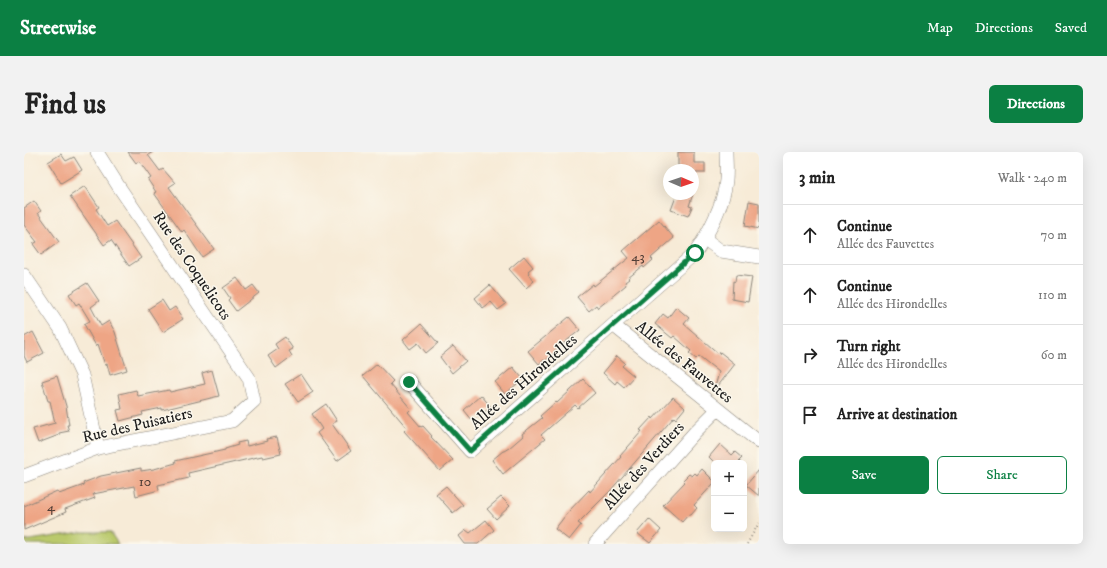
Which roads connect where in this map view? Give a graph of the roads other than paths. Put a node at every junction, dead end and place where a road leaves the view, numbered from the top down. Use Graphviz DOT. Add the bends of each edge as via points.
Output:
graph roads {
  1 [pos="97,152"];
  2 [pos="726,152"];
  3 [pos="705,239"];
  4 [pos="759,257"];
  5 [pos="24,275"];
  6 [pos="613,325"];
  7 [pos="409,382"];
  8 [pos="254,401"];
  9 [pos="718,410"];
  10 [pos="759,442"];
  11 [pos="98,448"];
  12 [pos="24,476"];
  13 [pos="595,544"];
  1 -- 8 [label="street, Rue des Coquelicots" via="249,378"];
  2 -- 3 [label="street, Allée des Fauvettes" via="726,181 719,208"];
  3 -- 4 [label="street" via="721,251"];
  3 -- 6 [label="street, Allée des Fauvettes" via="695,253"];
  5 -- 11 [label="street" via="60,328 82,375"];
  6 -- 7 [label="street, Allée des Hirondelles" via="470,451"];
  6 -- 9 [label="street, Allée des Fauvettes"];
  8 -- 11 [label="street, Rue des Puisatiers" via="232,421"];
  9 -- 10 [label="street, Allée des Fauvettes"];
  9 -- 13 [label="street, Allée des Verdiers" via="695,432"];
  11 -- 12 [label="street, Rue des Puisatiers"];
}
